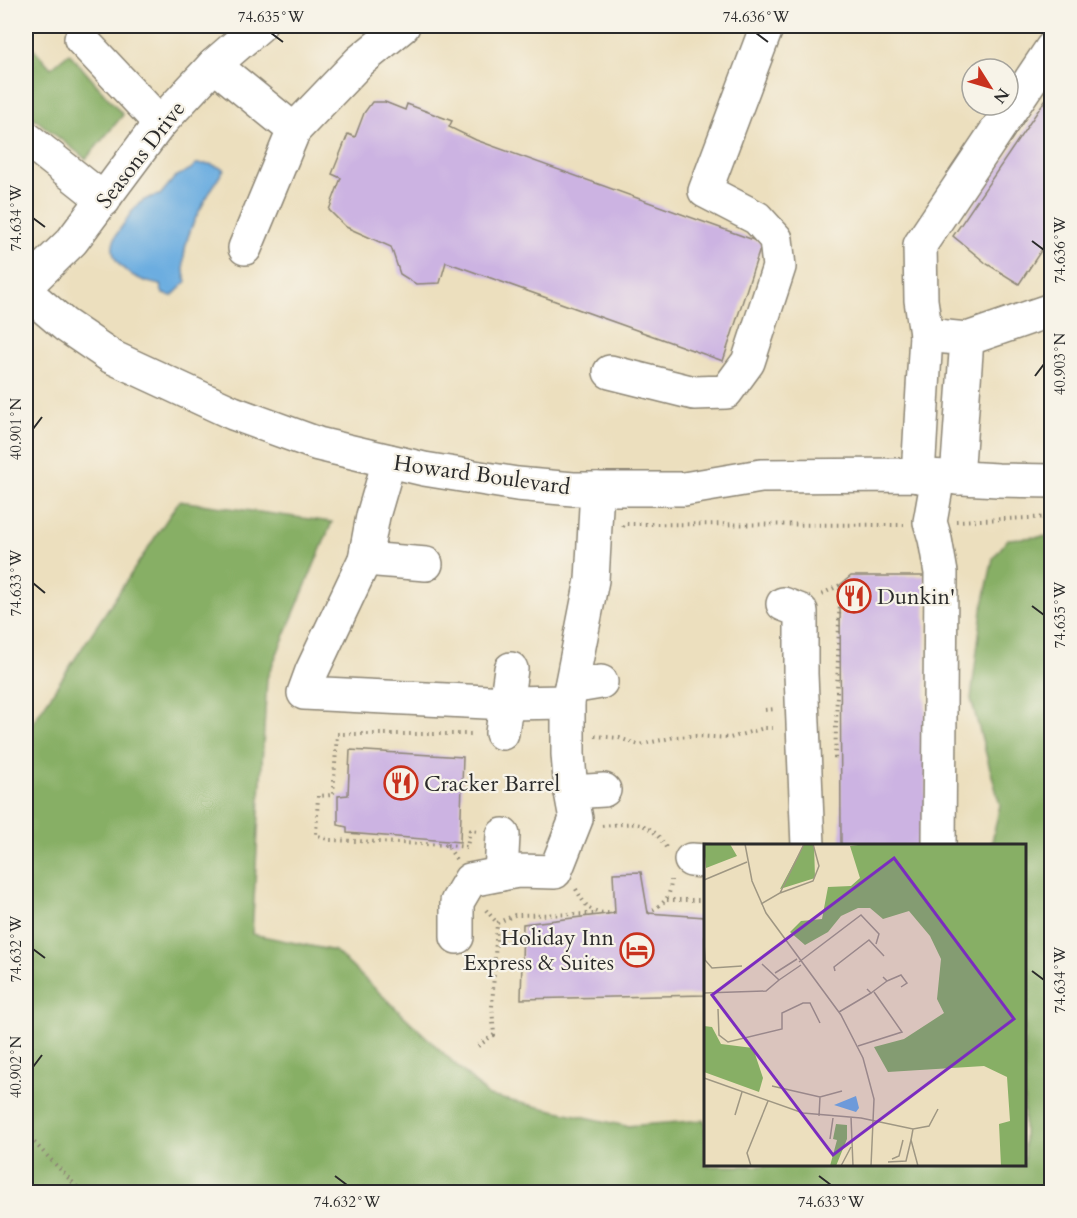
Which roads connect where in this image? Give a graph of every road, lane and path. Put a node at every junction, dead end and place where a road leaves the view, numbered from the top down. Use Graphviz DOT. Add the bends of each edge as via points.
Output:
graph roads {
  1 [pos="259,26"];
  2 [pos="403,26"];
  3 [pos="767,26"];
  4 [pos="81,39"];
  5 [pos="1052,48"];
  6 [pos="214,65"];
  7 [pos="160,123"];
  8 [pos="294,130"];
  9 [pos="26,138"];
  10 [pos="104,200"];
  11 [pos="245,248"];
  12 [pos="26,286"];
  13 [pos="26,292"];
  14 [pos="1048,311"];
  15 [pos="926,335"];
  16 [pos="967,339"];
  17 [pos="610,372"];
  18 [pos="389,461"];
  19 [pos="938,477"];
  20 [pos="1052,481"];
  21 [pos="585,489"];
  22 [pos="1052,517"];
  23 [pos="930,522"];
  24 [pos="620,534"];
  25 [pos="365,559"];
  26 [pos="426,564"];
  27 [pos="783,604"];
  28 [pos="511,669"];
  29 [pos="580,691"];
  30 [pos="505,718"];
  31 [pos="802,726"];
  32 [pos="593,745"];
  33 [pos="604,790"];
  34 [pos="571,792"];
  35 [pos="598,826"];
  36 [pos="503,835"];
  37 [pos="808,844"];
  38 [pos="939,844"];
  39 [pos="685,862"];
  40 [pos="486,877"];
  41 [pos="571,880"];
  42 [pos="667,900"];
  43 [pos="704,900"];
  44 [pos="615,913"];
  45 [pos="648,913"];
  46 [pos="597,914"];
  47 [pos="497,923"];
  48 [pos="457,937"];
  49 [pos="478,1046"];
  50 [pos="26,1134"];
  51 [pos="82,1192"];
  1 -- 6 [label="main road, Seasons Drive"];
  2 -- 8 [label="main road" via="360,61"];
  3 -- 17 [label="main road" via="705,191 757,218 776,239 779,267 748,362 726,392 694,393"];
  4 -- 7 [label="main road"];
  5 -- 15 [label="main road" via="920,245"];
  6 -- 7 [label="main road, Seasons Drive"];
  6 -- 8 [label="main road"];
  7 -- 10 [label="main road, Seasons Drive"];
  8 -- 11 [label="main road"];
  9 -- 10 [label="main road"];
  10 -- 12 [label="main road, Seasons Drive" via="72,241"];
  13 -- 18 [label="main road, Howard Boulevard" via="65,325 136,369 318,444"];
  14 -- 16 [label="main road"];
  15 -- 16 [label="main road"];
  15 -- 19 [label="main road"];
  16 -- 19 [label="main road"];
  18 -- 21 [label="main road, Howard Boulevard" via="477,478"];
  18 -- 25 [label="main road"];
  19 -- 20 [label="main road, Howard Boulevard"];
  19 -- 21 [label="main road, Howard Boulevard" via="761,476 684,489"];
  19 -- 23 [label="main road"];
  21 -- 29 [label="main road" via="592,580 600,608"];
  22 -- 23 [label="path"];
  23 -- 24 [label="path" via="624,524"];
  23 -- 38 [label="main road" via="940,573"];
  25 -- 26 [label="main road"];
  25 -- 30 [label="main road" via="304,693"];
  27 -- 31 [label="main road" via="801,611"];
  28 -- 30 [label="main road"];
  29 -- 30 [label="main road"];
  29 -- 34 [label="main road" via="568,754"];
  30 -- 40 [label="path" via="337,734 333,795 318,796 316,835 330,840 447,846"];
  31 -- 32 [label="path" via="764,728 730,738 675,737 639,746 592,734"];
  31 -- 37 [label="main road"];
  33 -- 34 [label="main road"];
  34 -- 40 [label="main road" via="576,819 555,872 518,871"];
  35 -- 39 [label="path" via="636,822 658,834"];
  36 -- 40 [label="main road"];
  39 -- 42 [label="path"];
  40 -- 47 [label="path" via="489,915"];
  40 -- 48 [label="main road" via="458,902"];
  41 -- 46 [label="path" via="585,905"];
  42 -- 43 [label="path"];
  42 -- 45 [label="path"];
  44 -- 46 [label="path"];
  46 -- 47 [label="path" via="515,915"];
  47 -- 49 [label="path" via="494,1035"];
  50 -- 51 [label="path"];
}
